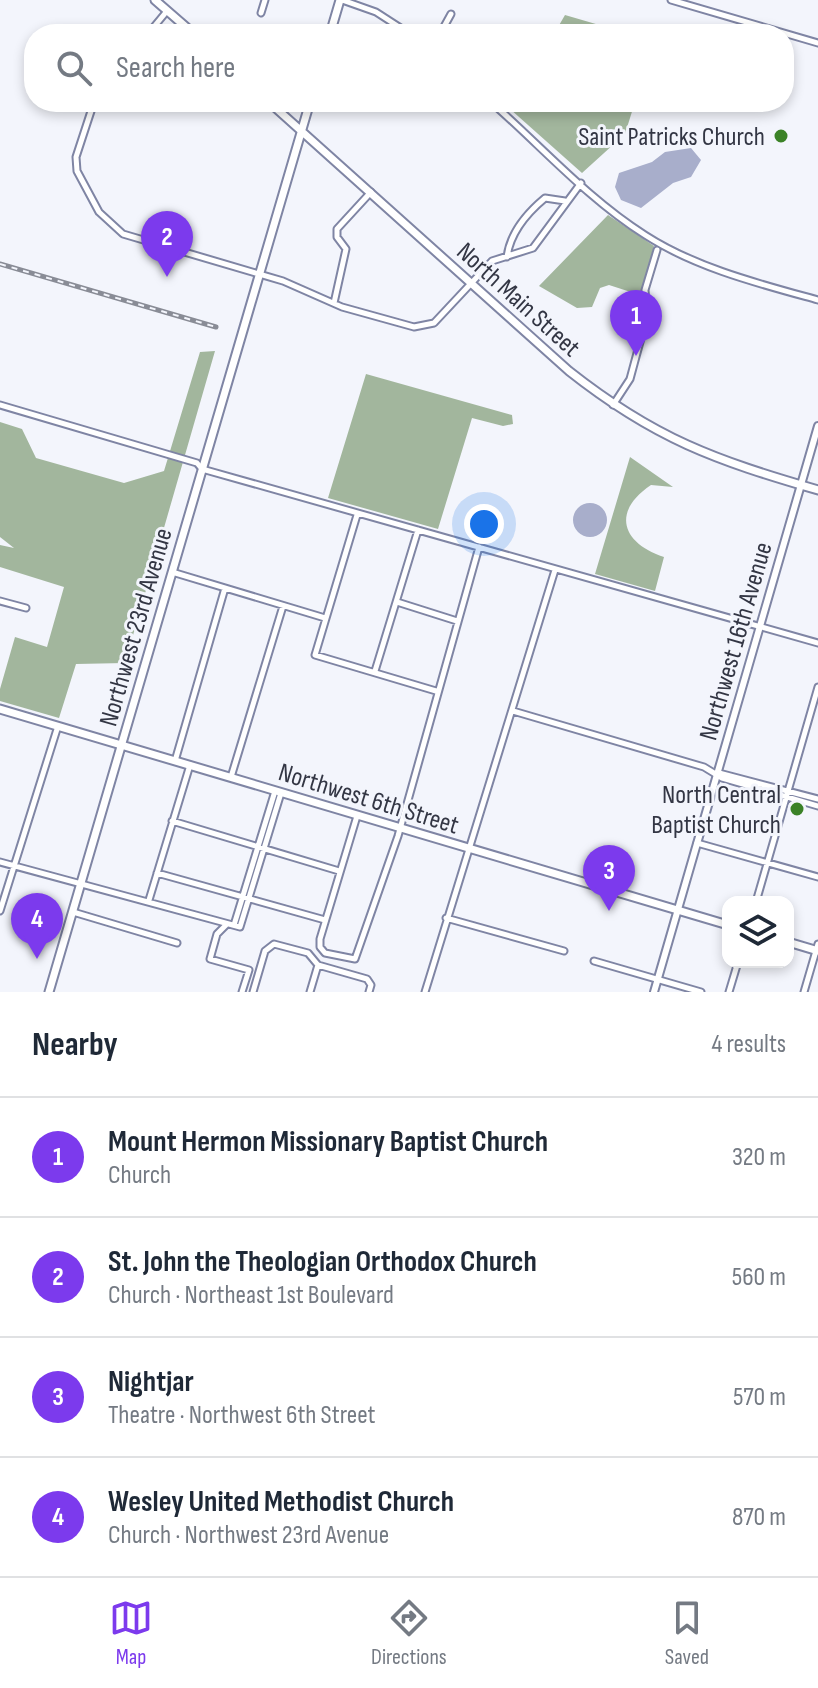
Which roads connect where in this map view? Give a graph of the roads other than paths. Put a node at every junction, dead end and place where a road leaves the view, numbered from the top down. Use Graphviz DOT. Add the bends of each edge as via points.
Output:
graph roads {
  1 [pos="155,0"];
  2 [pos="265,0"];
  3 [pos="341,0"];
  4 [pos="671,0"];
  5 [pos="167,11"];
  6 [pos="261,13"];
  7 [pos="451,14"];
  8 [pos="156,24"];
  9 [pos="182,24"];
  10 [pos="333,24"];
  11 [pos="395,24"];
  12 [pos="446,24"];
  13 [pos="753,24"];
  14 [pos="794,36"];
  15 [pos="818,43"];
  16 [pos="91,112"];
  17 [pos="280,112"];
  18 [pos="307,112"];
  19 [pos="502,112"];
  20 [pos="301,131"];
  21 [pos="581,183"];
  22 [pos="371,192"];
  23 [pos="565,201"];
  24 [pos="657,250"];
  25 [pos="507,257"];
  26 [pos="259,274"];
  27 [pos="472,283"];
  28 [pos="818,300"];
  29 [pos="334,303"];
  30 [pos="0,405"];
  31 [pos="613,405"];
  32 [pos="818,426"];
  33 [pos="202,469"];
  34 [pos="800,485"];
  35 [pos="818,490"];
  36 [pos="357,515"];
  37 [pos="418,530"];
  38 [pos="479,547"];
  39 [pos="555,570"];
  40 [pos="172,572"];
  41 [pos="225,588"];
  42 [pos="0,601"];
  43 [pos="397,602"];
  44 [pos="283,606"];
  45 [pos="26,608"];
  46 [pos="325,618"];
  47 [pos="457,621"];
  48 [pos="759,628"];
  49 [pos="818,643"];
  50 [pos="375,671"];
  51 [pos="818,687"];
  52 [pos="436,691"];
  53 [pos="0,709"];
  54 [pos="513,711"];
  55 [pos="58,726"];
  56 [pos="122,745"];
  57 [pos="175,761"];
  58 [pos="190,765"];
  59 [pos="718,773"];
  60 [pos="231,778"];
  61 [pos="788,791"];
  62 [pos="278,792"];
  63 [pos="786,798"];
  64 [pos="818,799"];
  65 [pos="818,806"];
  66 [pos="357,816"];
  67 [pos="172,821"];
  68 [pos="399,828"];
  69 [pos="697,843"];
  70 [pos="261,848"];
  71 [pos="469,849"];
  72 [pos="0,862"];
  73 [pos="767,863"];
  74 [pos="13,866"];
  75 [pos="339,871"];
  76 [pos="157,873"];
  77 [pos="818,877"];
  78 [pos="81,883"];
  79 [pos="758,896"];
  80 [pos="246,898"];
  81 [pos="149,900"];
  82 [pos="678,910"];
  83 [pos="0,911"];
  84 [pos="73,912"];
  85 [pos="446,918"];
  86 [pos="325,920"];
  87 [pos="722,923"];
  88 [pos="234,925"];
  89 [pos="177,943"];
  90 [pos="794,943"];
  91 [pos="817,949"];
  92 [pos="564,951"];
  93 [pos="594,961"];
  94 [pos="318,965"];
  95 [pos="736,968"];
  96 [pos="657,979"];
  97 [pos="49,992"];
  98 [pos="242,992"];
  99 [pos="253,992"];
  100 [pos="310,992"];
  101 [pos="369,992"];
  102 [pos="425,992"];
  103 [pos="654,992"];
  104 [pos="701,992"];
  105 [pos="729,992"];
  106 [pos="804,992"];
  1 -- 5 [label="main road"];
  2 -- 6 [label="street"];
  3 -- 10 [label="main road"];
  3 -- 11 [label="street"];
  4 -- 13 [label="street"];
  5 -- 8 [label="street"];
  5 -- 9 [label="main road"];
  7 -- 12 [label="street"];
  14 -- 15 [label="street"];
  16 -- 26 [label="street" via="76,157 77,171 108,224 143,242"];
  17 -- 20 [label="main road, North Main Street"];
  18 -- 20 [label="main road, Northwest 23rd Avenue"];
  19 -- 21 [label="street"];
  20 -- 22 [label="main road, North Main Street"];
  20 -- 26 [label="main road, Northwest 23rd Avenue"];
  21 -- 23 [label="street"];
  21 -- 28 [label="street" via="621,219 665,247"];
  22 -- 27 [label="main road, North Main Street"];
  22 -- 29 [label="street" via="337,229 346,249"];
  23 -- 25 [label="street" via="543,239"];
  23 -- 25 [label="street" via="545,198 537,205 513,233"];
  24 -- 31 [label="street" via="630,379"];
  25 -- 27 [label="street" via="492,261"];
  26 -- 29 [label="street"];
  26 -- 33 [label="main road, Northwest 23rd Avenue"];
  27 -- 29 [label="street" via="434,323 419,327"];
  27 -- 31 [label="main road, North Main Street"];
  30 -- 33 [label="street" via="197,463"];
  31 -- 34 [label="main road, North Main Street" via="690,449"];
  32 -- 34 [label="street, Northwest 16th Avenue"];
  33 -- 36 [label="street"];
  33 -- 40 [label="main road, Northwest 23rd Avenue"];
  34 -- 35 [label="main road, North Main Street"];
  34 -- 48 [label="street, Northwest 16th Avenue"];
  36 -- 37 [label="street"];
  36 -- 46 [label="street"];
  37 -- 38 [label="street"];
  37 -- 43 [label="street"];
  38 -- 39 [label="street"];
  38 -- 47 [label="street"];
  39 -- 48 [label="street"];
  39 -- 54 [label="street"];
  40 -- 41 [label="street"];
  40 -- 56 [label="main road, Northwest 23rd Avenue"];
  41 -- 44 [label="street"];
  41 -- 57 [label="street"];
  42 -- 45 [label="street"];
  43 -- 47 [label="street"];
  43 -- 50 [label="street"];
  44 -- 46 [label="street"];
  44 -- 60 [label="street"];
  46 -- 50 [label="street" via="315,655"];
  47 -- 52 [label="street"];
  48 -- 49 [label="street"];
  48 -- 59 [label="street, Northwest 16th Avenue"];
  50 -- 52 [label="street"];
  51 -- 61 [label="street"];
  52 -- 68 [label="street"];
  53 -- 55 [label="main road, Northwest 6th Street"];
  54 -- 59 [label="street"];
  54 -- 71 [label="street"];
  55 -- 56 [label="main road, Northwest 6th Street"];
  55 -- 74 [label="street"];
  56 -- 57 [label="main road, Northwest 6th Street"];
  56 -- 78 [label="main road, Northwest 23rd Avenue"];
  57 -- 58 [label="main road, Northwest 6th Street"];
  58 -- 60 [label="main road, Northwest 6th Street"];
  58 -- 67 [label="street"];
  59 -- 61 [label="street"];
  59 -- 63 [label="street"];
  59 -- 69 [label="street, Northwest 16th Avenue"];
  60 -- 62 [label="main road, Northwest 6th Street"];
  61 -- 63 [label="street"];
  61 -- 64 [label="street"];
  62 -- 66 [label="main road, Northwest 6th Street"];
  62 -- 70 [label="street"];
  63 -- 65 [label="street"];
  63 -- 73 [label="street"];
  66 -- 68 [label="main road, Northwest 6th Street"];
  66 -- 75 [label="street"];
  67 -- 70 [label="street"];
  67 -- 76 [label="street"];
  68 -- 71 [label="main road, Northwest 6th Street"];
  68 -- 86 [label="street" via="355,959 325,953 320,947"];
  69 -- 73 [label="street"];
  69 -- 82 [label="street, Northwest 16th Avenue"];
  70 -- 75 [label="street"];
  70 -- 80 [label="street"];
  71 -- 82 [label="main road, Northwest 6th Street"];
  71 -- 85 [label="street"];
  72 -- 74 [label="street"];
  73 -- 77 [label="street"];
  73 -- 79 [label="street"];
  74 -- 78 [label="street"];
  74 -- 83 [label="street"];
  75 -- 86 [label="street"];
  76 -- 80 [label="street"];
  76 -- 81 [label="street"];
  78 -- 81 [label="street"];
  78 -- 84 [label="main road, Northwest 23rd Avenue"];
  80 -- 86 [label="street"];
  80 -- 88 [label="street"];
  81 -- 88 [label="street"];
  82 -- 87 [label="main road, Northwest 6th Street"];
  82 -- 96 [label="street, Northwest 16th Avenue"];
  84 -- 89 [label="street"];
  84 -- 97 [label="main road, Northwest 23rd Avenue"];
  85 -- 92 [label="street"];
  85 -- 102 [label="street"];
  88 -- 98 [label="street" via="217,934 210,959 249,970"];
  90 -- 91 [label="main road"];
  91 -- 106 [label="street"];
  93 -- 96 [label="street"];
  94 -- 99 [label="street" via="308,953 274,944 265,951"];
  94 -- 100 [label="street"];
  94 -- 101 [label="street" via="367,979"];
  95 -- 105 [label="street"];
  96 -- 103 [label="street, Northwest 16th Avenue"];
  96 -- 104 [label="street"];
}
